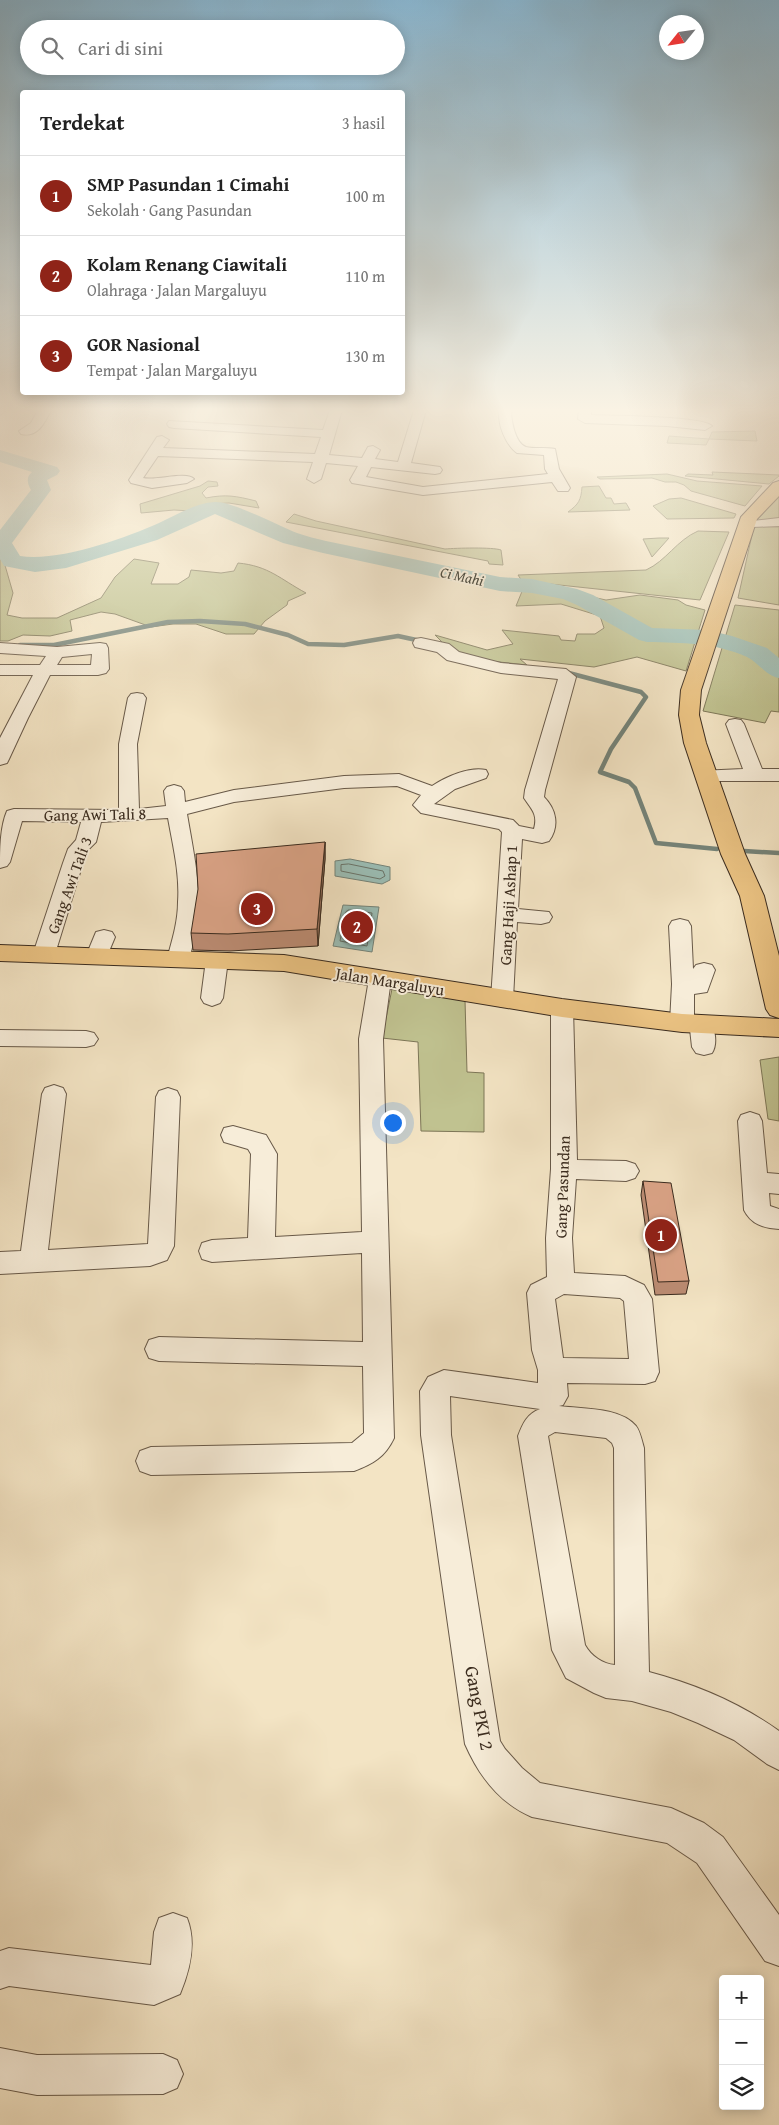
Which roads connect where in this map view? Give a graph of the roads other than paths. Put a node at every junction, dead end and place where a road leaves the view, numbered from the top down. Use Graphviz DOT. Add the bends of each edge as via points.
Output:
graph roads {
  1 [pos="761,509"];
  2 [pos="753,520"];
  3 [pos="779,522"];
  4 [pos="421,643"];
  5 [pos="0,648"];
  6 [pos="57,652"];
  7 [pos="0,670"];
  8 [pos="43,671"];
  9 [pos="137,698"];
  10 [pos="735,724"];
  11 [pos="6,730"];
  12 [pos="0,759"];
  13 [pos="479,774"];
  14 [pos="754,774"];
  15 [pos="706,775"];
  16 [pos="779,775"];
  17 [pos="432,793"];
  18 [pos="175,801"];
  19 [pos="7,810"];
  20 [pos="129,815"];
  21 [pos="92,816"];
  22 [pos="512,830"];
  23 [pos="0,862"];
  24 [pos="507,915"];
  25 [pos="541,917"];
  26 [pos="680,926"];
  27 [pos="0,952"];
  28 [pos="44,954"];
  29 [pos="178,959"];
  30 [pos="217,960"];
  31 [pos="704,970"];
  32 [pos="380,979"];
  33 [pos="683,984"];
  34 [pos="212,998"];
  35 [pos="502,999"];
  36 [pos="562,1008"];
  37 [pos="775,1022"];
  38 [pos="696,1031"];
  39 [pos="0,1038"];
  40 [pos="86,1039"];
  41 [pos="54,1094"];
  42 [pos="168,1097"];
  43 [pos="750,1120"];
  44 [pos="233,1135"];
  45 [pos="564,1169"];
  46 [pos="626,1171"];
  47 [pos="767,1183"];
  48 [pos="779,1220"];
  49 [pos="376,1242"];
  50 [pos="261,1249"];
  51 [pos="212,1251"];
  52 [pos="33,1260"];
  53 [pos="0,1263"];
  54 [pos="561,1283"];
  55 [pos="159,1350"];
  56 [pos="376,1354"];
  57 [pos="553,1384"];
  58 [pos="151,1461"];
  59 [pos="632,1684"];
  60 [pos="778,1749"];
  61 [pos="173,1932"];
  62 [pos="779,1947"];
  63 [pos="0,1970"];
  64 [pos="0,2068"];
  65 [pos="163,2074"];
  1 -- 2 [label="main road"];
  2 -- 3 [label="street"];
  2 -- 15 [label="main road" via="691,690 689,716"];
  4 -- 22 [label="street" via="443,648 453,656 501,668 560,673 567,677 535,790 534,798 544,806 546,814 542,837"];
  5 -- 6 [label="street"];
  6 -- 8 [label="street"];
  6 -- 8 [label="street" via="100,648 100,669"];
  7 -- 8 [label="street"];
  8 -- 11 [label="street"];
  9 -- 20 [label="street" via="128,744"];
  10 -- 14 [label="street"];
  11 -- 12 [label="street"];
  13 -- 17 [label="street" via="449,783"];
  14 -- 15 [label="street"];
  14 -- 16 [label="street"];
  15 -- 37 [label="main road" via="733,854 738,896"];
  17 -- 18 [label="street, Gang Awi Tali 8" via="399,780 344,782"];
  17 -- 22 [label="street, Gang Haji Ashap 1" via="424,808 506,824"];
  18 -- 20 [label="street, Gang Awi Tali 8"];
  18 -- 29 [label="street" via="189,900"];
  19 -- 21 [label="street, Gang Awi Tali 8"];
  19 -- 23 [label="street"];
  20 -- 21 [label="street, Gang Awi Tali 8"];
  21 -- 28 [label="street, Gang Awi Tali 3" via="86,842 78,849"];
  22 -- 24 [label="street, Gang Haji Ashap 1"];
  24 -- 25 [label="street"];
  24 -- 35 [label="street, Gang Haji Ashap 1"];
  26 -- 33 [label="street"];
  27 -- 28 [label="main road, Jalan Margaluyu"];
  28 -- 29 [label="main road, Jalan Margaluyu" via="101,947"];
  29 -- 30 [label="main road, Jalan Margaluyu"];
  30 -- 32 [label="main road, Jalan Margaluyu" via="284,963"];
  30 -- 34 [label="street"];
  31 -- 33 [label="street" via="699,986"];
  32 -- 35 [label="main road, Jalan Margaluyu"];
  32 -- 49 [label="street" via="371,1039"];
  33 -- 38 [label="street"];
  35 -- 36 [label="main road, Jalan Margaluyu"];
  36 -- 38 [label="main road, Jalan Margaluyu"];
  36 -- 45 [label="street, Gang Pasundan"];
  37 -- 38 [label="main road, Jalan Margaluyu"];
  39 -- 40 [label="street"];
  41 -- 52 [label="street"];
  42 -- 52 [label="street" via="161,1246 150,1255"];
  43 -- 47 [label="street"];
  44 -- 50 [label="street" via="257,1142 264,1154"];
  45 -- 46 [label="street"];
  45 -- 54 [label="street, Gang Pasundan" via="559,1238"];
  47 -- 48 [label="street" via="757,1210 766,1218"];
  49 -- 50 [label="street"];
  49 -- 56 [label="street"];
  50 -- 51 [label="street"];
  52 -- 53 [label="street"];
  54 -- 57 [label="street" via="541,1292 546,1350"];
  54 -- 57 [label="street" via="625,1287 634,1293 638,1299 646,1372"];
  55 -- 56 [label="street"];
  56 -- 58 [label="street" via="379,1438 367,1451 354,1457"];
  57 -- 62 [label="street, Gang PKI 2" via="535,1396 444,1383 435,1391 438,1444 483,1744 492,1762 532,1799 671,1826 691,1836 710,1850"];
  59 -- 59 [label="street" via="606,1681 578,1666 569,1650 533,1436 543,1421 556,1419 612,1426 625,1435 629,1448"];
  59 -- 60 [label="street" via="707,1709 746,1728"];
  61 -- 63 [label="street" via="166,1980 154,1985 9,1967"];
  64 -- 65 [label="street" via="37,2075"];
}
